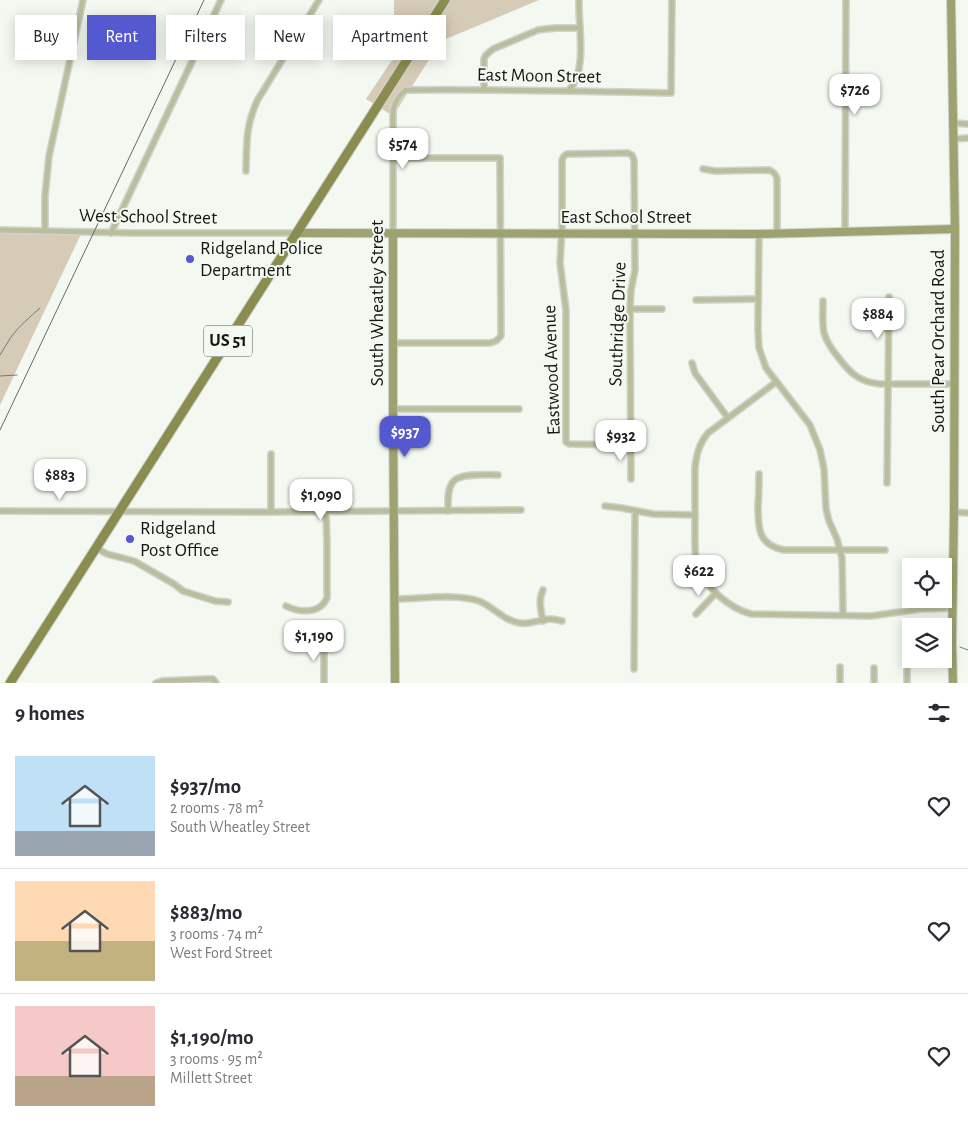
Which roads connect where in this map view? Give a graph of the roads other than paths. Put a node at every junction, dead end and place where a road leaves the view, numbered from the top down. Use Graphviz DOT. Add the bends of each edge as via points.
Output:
graph roads {
  1 [pos="83,0"];
  2 [pos="221,0"];
  3 [pos="320,0"];
  4 [pos="445,0"];
  5 [pos="579,0"];
  6 [pos="672,0"];
  7 [pos="846,0"];
  8 [pos="951,0"];
  9 [pos="580,28"];
  10 [pos="484,90"];
  11 [pos="569,90"];
  12 [pos="394,104"];
  13 [pos="954,124"];
  14 [pos="968,124"];
  15 [pos="968,138"];
  16 [pos="954,139"];
  17 [pos="393,158"];
  18 [pos="703,169"];
  19 [pos="246,171"];
  20 [pos="955,229"];
  21 [pos="0,230"];
  22 [pos="45,230"];
  23 [pos="111,232"];
  24 [pos="845,232"];
  25 [pos="296,233"];
  26 [pos="394,233"];
  27 [pos="500,233"];
  28 [pos="562,233"];
  29 [pos="777,233"];
  30 [pos="635,234"];
  31 [pos="759,234"];
  32 [pos="889,297"];
  33 [pos="758,299"];
  34 [pos="696,300"];
  35 [pos="823,301"];
  36 [pos="630,309"];
  37 [pos="662,309"];
  38 [pos="393,342"];
  39 [pos="692,363"];
  40 [pos="776,382"];
  41 [pos="887,384"];
  42 [pos="954,384"];
  43 [pos="393,409"];
  44 [pos="519,409"];
  45 [pos="728,418"];
  46 [pos="631,444"];
  47 [pos="271,454"];
  48 [pos="759,474"];
  49 [pos="498,475"];
  50 [pos="631,479"];
  51 [pos="887,483"];
  52 [pos="605,506"];
  53 [pos="521,510"];
  54 [pos="0,511"];
  55 [pos="120,511"];
  56 [pos="326,511"];
  57 [pos="394,511"];
  58 [pos="448,511"];
  59 [pos="636,511"];
  60 [pos="271,512"];
  61 [pos="954,512"];
  62 [pos="968,513"];
  63 [pos="695,515"];
  64 [pos="96,548"];
  65 [pos="841,550"];
  66 [pos="886,550"];
  67 [pos="543,590"];
  68 [pos="716,593"];
  69 [pos="395,599"];
  70 [pos="228,602"];
  71 [pos="286,606"];
  72 [pos="953,608"];
  73 [pos="696,614"];
  74 [pos="843,616"];
  75 [pos="542,621"];
  76 [pos="562,621"];
  77 [pos="324,641"];
  78 [pos="840,668"];
  79 [pos="874,668"];
  80 [pos="907,668"];
  81 [pos="634,669"];
  82 [pos="10,683"];
  83 [pos="156,683"];
  84 [pos="216,683"];
  85 [pos="324,683"];
  86 [pos="395,683"];
  87 [pos="840,683"];
  88 [pos="874,683"];
  89 [pos="907,683"];
  90 [pos="953,683"];
  1 -- 22 [label="street" via="49,156"];
  2 -- 23 [label="street"];
  3 -- 19 [label="street" via="253,110 247,131"];
  4 -- 25 [label="main road, US 51"];
  5 -- 9 [label="street"];
  6 -- 11 [label="street, East Moon Street" via="671,92"];
  7 -- 24 [label="street"];
  8 -- 13 [label="street, South Pear Orchard Road"];
  9 -- 10 [label="street" via="538,30 493,48 484,59"];
  9 -- 11 [label="street" via="579,71"];
  10 -- 11 [label="street, East Moon Street"];
  10 -- 12 [label="street, East Moon Street" via="406,90"];
  12 -- 17 [label="street, South Wheatley Street"];
  13 -- 14 [label="street"];
  13 -- 16 [label="street, South Pear Orchard Road"];
  15 -- 16 [label="street"];
  16 -- 20 [label="street, South Pear Orchard Road"];
  17 -- 26 [label="street, South Wheatley Street"];
  17 -- 27 [label="street" via="500,158"];
  18 -- 29 [label="street" via="769,170 775,174"];
  20 -- 24 [label="street, East School Street"];
  20 -- 42 [label="street, South Pear Orchard Road"];
  21 -- 22 [label="street, West School Street"];
  22 -- 23 [label="street, West School Street"];
  23 -- 25 [label="street, West School Street"];
  24 -- 29 [label="street, East School Street"];
  25 -- 26 [label="street, East School Street"];
  25 -- 55 [label="main road, US 51"];
  26 -- 27 [label="street, East School Street"];
  26 -- 38 [label="street, South Wheatley Street"];
  27 -- 28 [label="street, East School Street"];
  27 -- 38 [label="street" via="500,336 496,342"];
  28 -- 30 [label="street, East School Street"];
  28 -- 30 [label="street, Southridge Drive" via="564,156 628,153 634,160"];
  28 -- 46 [label="street, Eastwood Avenue" via="560,263 566,310 566,442"];
  29 -- 31 [label="street, East School Street"];
  30 -- 31 [label="street, East School Street"];
  30 -- 36 [label="street, Southridge Drive"];
  31 -- 33 [label="street"];
  32 -- 41 [label="street"];
  33 -- 34 [label="street"];
  33 -- 40 [label="street" via="760,348 766,368"];
  35 -- 41 [label="street" via="825,335 832,350 857,377 871,383"];
  36 -- 37 [label="street"];
  36 -- 46 [label="street, Southridge Drive"];
  38 -- 43 [label="street, South Wheatley Street"];
  39 -- 45 [label="street" via="695,373"];
  40 -- 45 [label="street"];
  40 -- 65 [label="street" via="810,425 818,443 823,460 826,510"];
  41 -- 42 [label="street"];
  41 -- 51 [label="street"];
  42 -- 61 [label="street, South Pear Orchard Road"];
  43 -- 44 [label="street"];
  43 -- 57 [label="street, South Wheatley Street"];
  45 -- 63 [label="street" via="703,439 697,453"];
  46 -- 50 [label="street, Southridge Drive"];
  47 -- 60 [label="street"];
  48 -- 65 [label="street" via="758,525 767,543 784,550"];
  49 -- 58 [label="street" via="468,475 452,482"];
  52 -- 59 [label="street"];
  53 -- 58 [label="street"];
  54 -- 55 [label="street"];
  55 -- 60 [label="street"];
  55 -- 64 [label="main road, US 51"];
  56 -- 57 [label="street"];
  56 -- 60 [label="street"];
  56 -- 71 [label="street" via="325,603 310,610 294,610"];
  57 -- 58 [label="street"];
  57 -- 69 [label="street, South Wheatley Street"];
  59 -- 63 [label="street"];
  59 -- 81 [label="street"];
  61 -- 62 [label="street"];
  61 -- 72 [label="street, South Pear Orchard Road"];
  63 -- 68 [label="street" via="696,561 702,576"];
  64 -- 70 [label="street" via="134,561 183,591"];
  64 -- 82 [label="main road, US 51"];
  65 -- 66 [label="street"];
  65 -- 74 [label="street"];
  67 -- 75 [label="street" via="540,603"];
  68 -- 73 [label="street"];
  68 -- 74 [label="street" via="734,608 751,614"];
  69 -- 75 [label="street" via="470,598 519,623"];
  69 -- 86 [label="street, South Wheatley Street"];
  72 -- 74 [label="street"];
  72 -- 90 [label="street, South Pear Orchard Road"];
  75 -- 76 [label="street"];
  77 -- 85 [label="street"];
  78 -- 87 [label="street"];
  79 -- 88 [label="street"];
  80 -- 89 [label="street"];
  83 -- 84 [label="street" via="162,680 207,679"];
}
